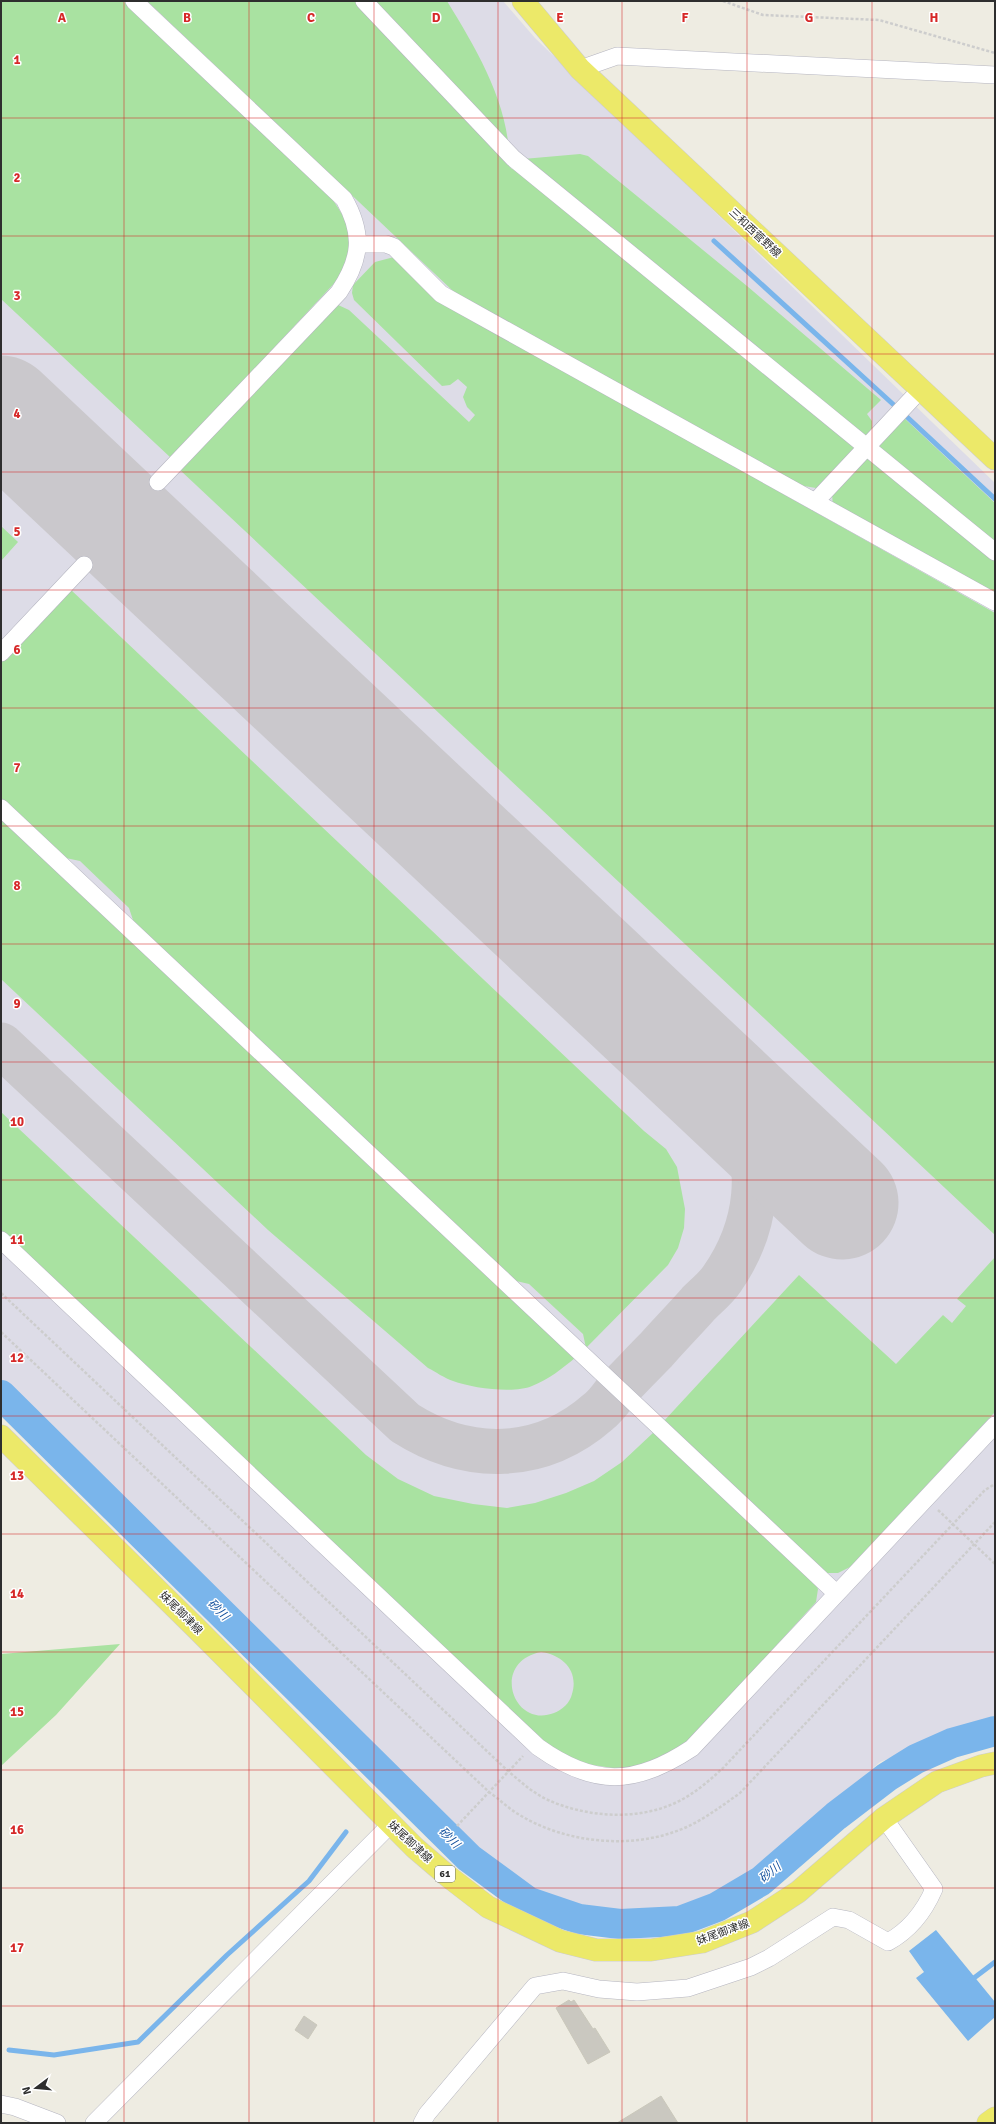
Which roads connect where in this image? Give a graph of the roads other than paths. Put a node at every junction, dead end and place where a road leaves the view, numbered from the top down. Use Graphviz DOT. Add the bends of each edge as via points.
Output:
graph roads {
  1 [pos="134,1"];
  2 [pos="364,1"];
  3 [pos="523,1"];
  4 [pos="580,69"];
  5 [pos="995,76"];
  6 [pos="358,244"];
  7 [pos="921,389"];
  8 [pos="866,447"];
  9 [pos="995,459"];
  10 [pos="158,482"];
  11 [pos="815,502"];
  12 [pos="995,552"];
  13 [pos="84,565"];
  14 [pos="995,602"];
  15 [pos="1,653"];
  16 [pos="1,808"];
  17 [pos="1,1240"];
  18 [pos="995,1425"];
  19 [pos="1,1436"];
  20 [pos="836,1593"];
  21 [pos="995,1763"];
  22 [pos="884,1818"];
  23 [pos="390,1824"];
  24 [pos="1,2104"];
  25 [pos="995,2118"];
  26 [pos="57,2123"];
  27 [pos="94,2123"];
  28 [pos="422,2123"];
  29 [pos="988,2123"];
  1 -- 6 [label="street" via="344,199 354,220"];
  2 -- 8 [label="street" via="513,158"];
  3 -- 4 [label="main road, 三和西菅野線"];
  4 -- 5 [label="street" via="617,56"];
  4 -- 7 [label="main road, 三和西菅野線"];
  6 -- 10 [label="street" via="355,263 340,292"];
  6 -- 11 [label="street" via="386,244 394,247 441,294"];
  7 -- 8 [label="street"];
  7 -- 9 [label="main road, 三和西菅野線"];
  8 -- 11 [label="street"];
  8 -- 12 [label="street"];
  11 -- 14 [label="street"];
  13 -- 15 [label="street"];
  16 -- 20 [label="street"];
  17 -- 20 [label="street" via="534,1744 556,1761 577,1770 627,1778 672,1761 692,1748"];
  18 -- 20 [label="street"];
  19 -- 23 [label="main road, 妹尾御津線 / 61"];
  21 -- 22 [label="main road, 妹尾御津線 / 61" via="937,1782"];
  22 -- 23 [label="main road, 妹尾御津線 / 61" via="798,1892 752,1922 702,1942 643,1950 596,1950 560,1941 488,1907 449,1877"];
  22 -- 28 [label="street" via="934,1889 926,1907 900,1935 888,1942 849,1920 833,1917 770,1958 688,1988 637,1992 599,1989 563,1981 535,1986"];
  23 -- 27 [label="street"];
  24 -- 26 [label="street" via="15,2106"];
  25 -- 29 [label="main road"];
}
